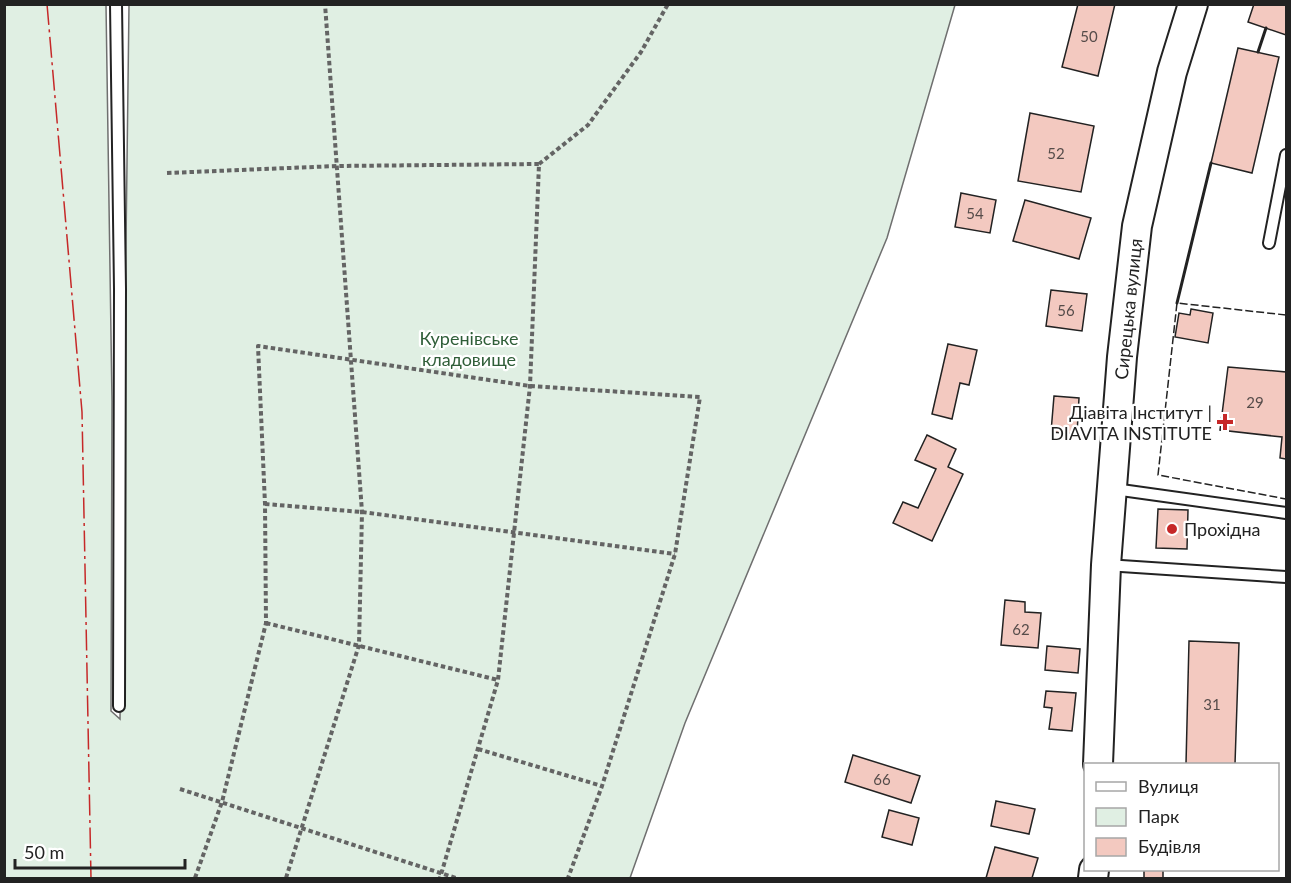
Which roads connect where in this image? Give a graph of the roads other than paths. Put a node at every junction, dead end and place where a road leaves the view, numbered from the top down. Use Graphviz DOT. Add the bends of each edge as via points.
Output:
graph roads {
  1 [pos="116,4"];
  2 [pos="1193,4"];
  3 [pos="1287,155"];
  4 [pos="1269,243"];
  5 [pos="1113,489"];
  6 [pos="1287,513"];
  7 [pos="1106,565"];
  8 [pos="1287,577"];
  9 [pos="119,706"];
  10 [pos="1098,763"];
  1 -- 9 [label="lane"];
  2 -- 5 [label="main road, Сирецька вулиця" via="1172,72 1137,226"];
  3 -- 4 [label="lane"];
  5 -- 6 [label="lane"];
  5 -- 7 [label="main road, Сирецька вулиця"];
  7 -- 8 [label="lane"];
  7 -- 10 [label="main road, Сирецька вулиця"];
}
